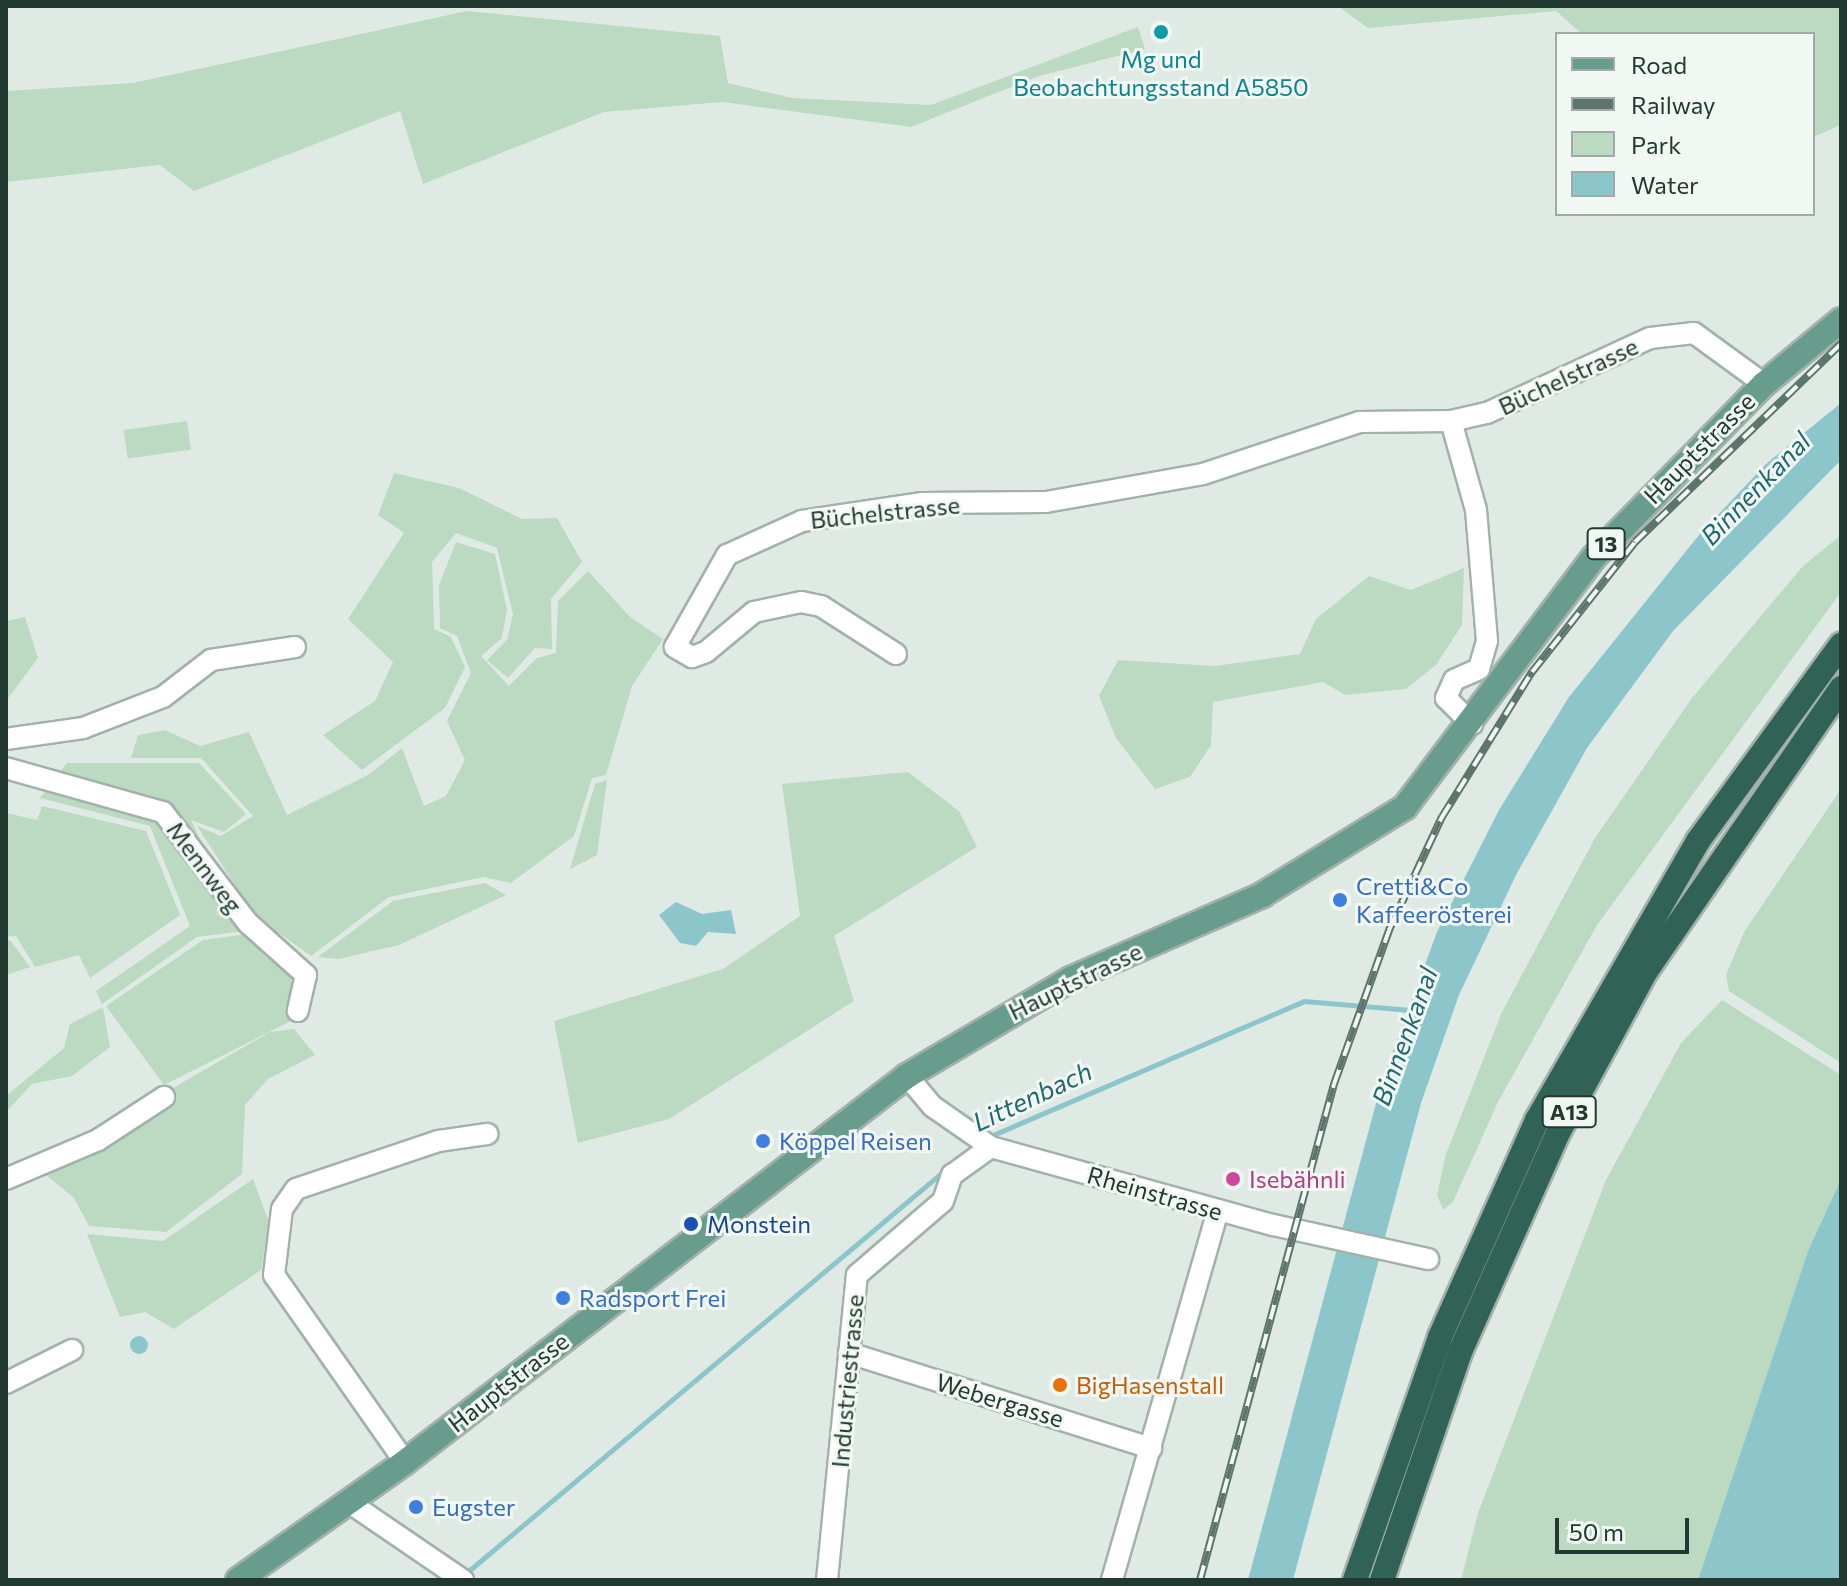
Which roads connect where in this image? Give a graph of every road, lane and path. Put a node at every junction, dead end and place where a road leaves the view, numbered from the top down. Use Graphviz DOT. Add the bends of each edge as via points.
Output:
graph roads {
  1 [pos="1841,320"];
  2 [pos="1764,384"];
  3 [pos="1451,421"];
  4 [pos="1841,645"];
  5 [pos="295,647"];
  6 [pos="896,654"];
  7 [pos="1841,688"];
  8 [pos="1472,724"];
  9 [pos="6,739"];
  10 [pos="6,768"];
  11 [pos="298,1011"];
  12 [pos="907,1076"];
  13 [pos="164,1097"];
  14 [pos="487,1134"];
  15 [pos="991,1147"];
  16 [pos="6,1179"];
  17 [pos="1218,1211"];
  18 [pos="1419,1257"];
  19 [pos="72,1350"];
  20 [pos="849,1353"];
  21 [pos="6,1383"];
  22 [pos="1151,1448"];
  23 [pos="405,1462"];
  24 [pos="350,1503"];
  25 [pos="238,1580"];
  26 [pos="463,1580"];
  27 [pos="827,1580"];
  28 [pos="1112,1580"];
  29 [pos="1355,1580"];
  30 [pos="1382,1580"];
  1 -- 2 [label="main road, Hauptstrasse / 13"];
  2 -- 3 [label="street, Büchelstrasse" via="1694,333 1650,338 1487,413"];
  2 -- 8 [label="main road, Hauptstrasse / 13" via="1593,558"];
  3 -- 6 [label="street, Büchelstrasse" via="1359,422 1203,474 1046,502 923,503 802,521 727,555 675,647 692,657 706,652 754,612 801,602 821,606"];
  3 -- 8 [label="street" via="1476,510 1487,641 1479,669 1454,680 1446,698"];
  4 -- 29 [label="highway, A13" via="1698,841 1537,1120 1440,1337"];
  5 -- 9 [label="street" via="211,660 163,697 83,728"];
  7 -- 30 [label="highway, A13" via="1646,971 1559,1131 1460,1352"];
  8 -- 12 [label="main road, Hauptstrasse / 13" via="1422,792 1383,823 1262,895 1071,979"];
  10 -- 11 [label="street, Mennweg" via="163,812 248,923 306,975"];
  12 -- 15 [label="street, Rheinstrasse" via="932,1106"];
  12 -- 23 [label="main road, Hauptstrasse / 13"];
  13 -- 16 [label="street" via="98,1140"];
  14 -- 23 [label="street" via="439,1141 296,1189 282,1209 274,1275"];
  15 -- 17 [label="street, Rheinstrasse"];
  15 -- 20 [label="street, Industriestrasse" via="952,1175 943,1201 857,1275"];
  17 -- 18 [label="street, Rheinstrasse"];
  17 -- 22 [label="street"];
  19 -- 21 [label="street"];
  20 -- 22 [label="street, Webergasse"];
  20 -- 27 [label="street, Industriestrasse"];
  22 -- 28 [label="street"];
  23 -- 24 [label="main road, Hauptstrasse / 13"];
  24 -- 25 [label="main road, Hauptstrasse / 13"];
  24 -- 26 [label="street"];
}
